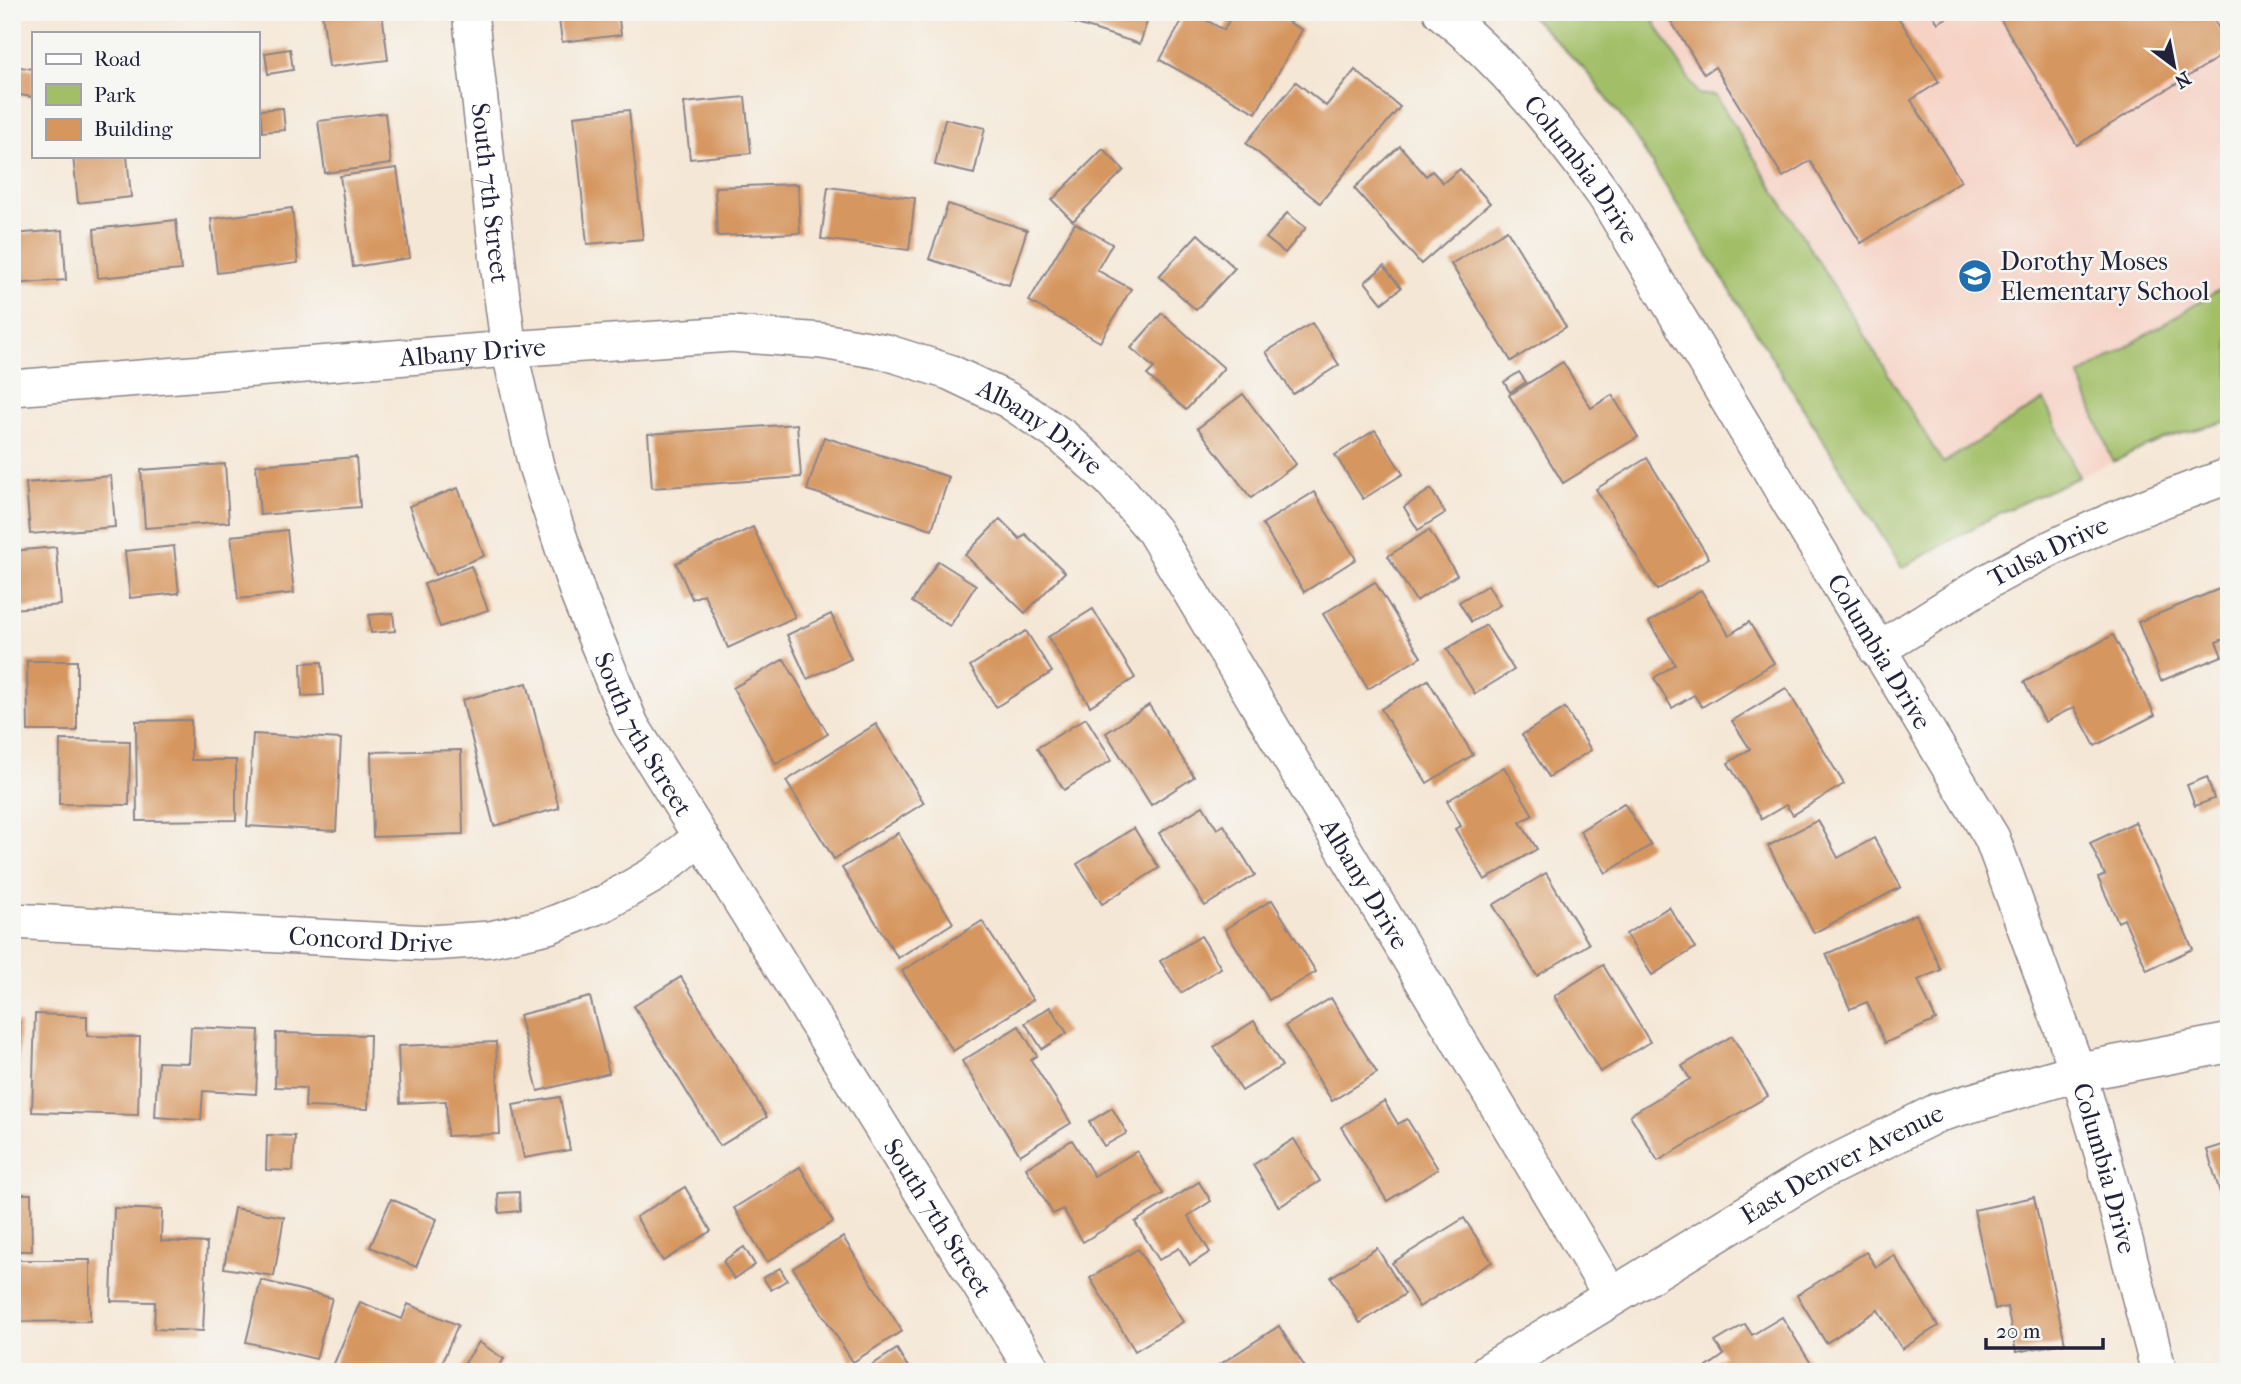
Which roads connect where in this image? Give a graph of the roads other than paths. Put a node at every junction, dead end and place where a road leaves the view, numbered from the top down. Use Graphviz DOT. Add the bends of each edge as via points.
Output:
graph roads {
  1 [pos="470,12"];
  2 [pos="1441,12"];
  3 [pos="509,349"];
  4 [pos="12,388"];
  5 [pos="2229,476"];
  6 [pos="1878,650"];
  7 [pos="701,837"];
  8 [pos="12,921"];
  9 [pos="2229,1042"];
  10 [pos="2078,1072"];
  11 [pos="1612,1297"];
  12 [pos="1034,1372"];
  13 [pos="1489,1372"];
  14 [pos="2159,1372"];
  1 -- 3 [label="street, South 7th Street"];
  2 -- 6 [label="street, Columbia Drive" via="1556,128 1605,196"];
  3 -- 4 [label="street, Albany Drive"];
  3 -- 7 [label="street, South 7th Street" via="536,466 579,597 631,725"];
  3 -- 11 [label="street, Albany Drive" via="732,334 822,341 886,352 949,372 1008,400 1063,436 1111,480 1154,531"];
  5 -- 6 [label="street, Tulsa Drive" via="2054,547"];
  6 -- 10 [label="street, Columbia Drive" via="1992,838"];
  7 -- 8 [label="street, Concord Drive" via="655,874 604,904 548,926 490,939 430,943"];
  7 -- 12 [label="street, South 7th Street"];
  9 -- 10 [label="street, East Denver Avenue"];
  10 -- 11 [label="street, East Denver Avenue" via="1937,1113 1814,1174"];
  10 -- 14 [label="street, Columbia Drive"];
  11 -- 13 [label="street, East Denver Avenue"];
}
